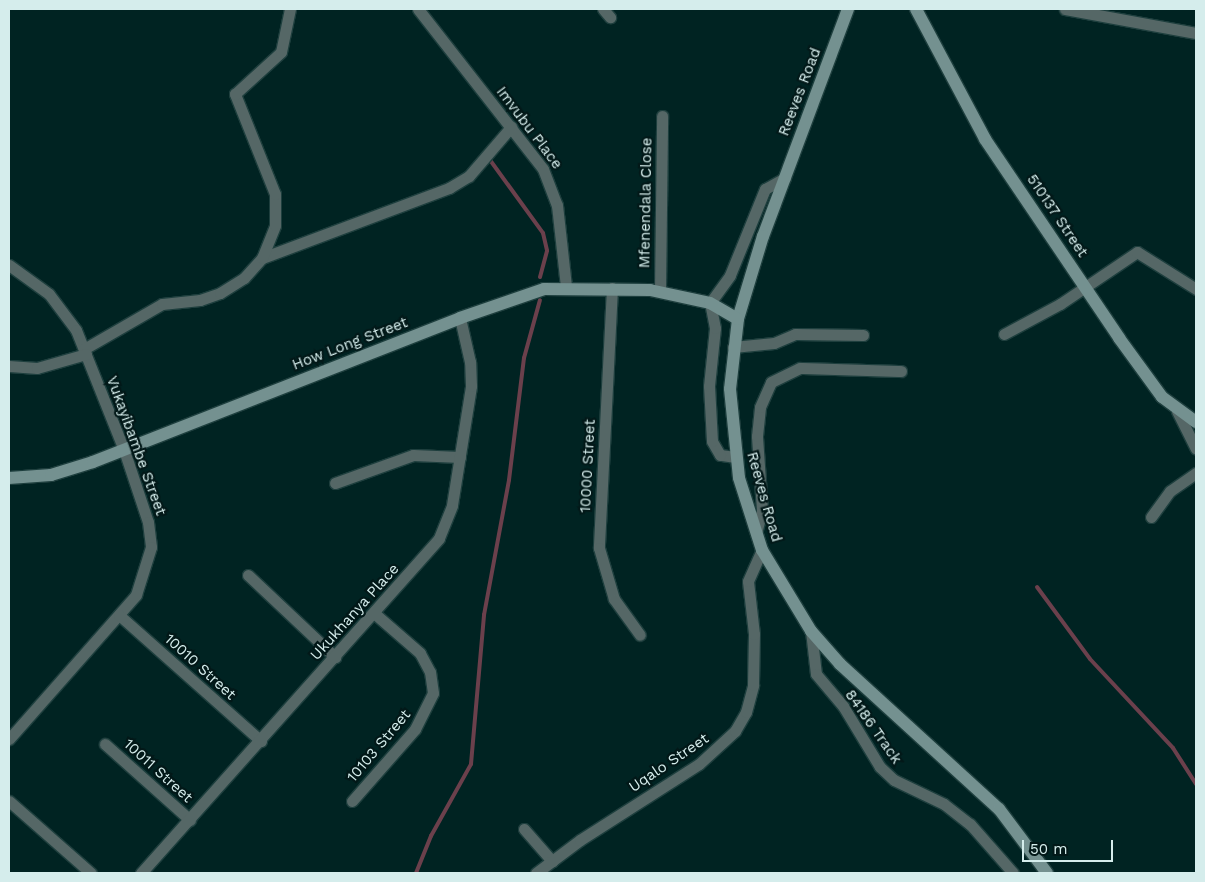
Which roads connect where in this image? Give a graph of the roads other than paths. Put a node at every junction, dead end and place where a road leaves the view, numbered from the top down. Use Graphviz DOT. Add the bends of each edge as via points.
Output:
graph roads {
  1 [pos="290,9"];
  2 [pos="418,9"];
  3 [pos="848,9"];
  4 [pos="916,9"];
  5 [pos="1065,9"];
  6 [pos="1098,11"];
  7 [pos="1196,33"];
  8 [pos="662,116"];
  9 [pos="511,128"];
  10 [pos="785,178"];
  11 [pos="262,258"];
  12 [pos="9,265"];
  13 [pos="566,286"];
  14 [pos="612,288"];
  15 [pos="1085,288"];
  16 [pos="1196,289"];
  17 [pos="660,291"];
  18 [pos="710,303"];
  19 [pos="460,318"];
  20 [pos="738,319"];
  21 [pos="1004,334"];
  22 [pos="863,335"];
  23 [pos="733,347"];
  24 [pos="85,351"];
  25 [pos="9,366"];
  26 [pos="902,371"];
  27 [pos="1177,411"];
  28 [pos="1196,422"];
  29 [pos="124,450"];
  30 [pos="1196,450"];
  31 [pos="460,457"];
  32 [pos="735,457"];
  33 [pos="1196,473"];
  34 [pos="9,478"];
  35 [pos="335,483"];
  36 [pos="1151,517"];
  37 [pos="756,533"];
  38 [pos="762,550"];
  39 [pos="248,575"];
  40 [pos="374,612"];
  41 [pos="119,615"];
  42 [pos="811,631"];
  43 [pos="640,635"];
  44 [pos="335,657"];
  45 [pos="9,739"];
  46 [pos="261,741"];
  47 [pos="105,744"];
  48 [pos="9,800"];
  49 [pos="352,801"];
  50 [pos="190,820"];
  51 [pos="524,829"];
  52 [pos="552,861"];
  53 [pos="91,873"];
  54 [pos="141,873"];
  55 [pos="536,873"];
  56 [pos="1013,873"];
  57 [pos="1047,873"];
  1 -- 11 [label="street" via="281,52 235,94 275,194 274,226"];
  2 -- 9 [label="street, Imvubu Place"];
  3 -- 10 [label="street, Reeves Road"];
  4 -- 15 [label="street, 510137 Street" via="974,121"];
  5 -- 6 [label="street"];
  6 -- 7 [label="street"];
  8 -- 17 [label="street, Mfenendala Close"];
  9 -- 11 [label="street" via="477,168 455,186"];
  9 -- 13 [label="street, Imvubu Place" via="552,185"];
  10 -- 18 [label="street" via="765,189 730,275"];
  10 -- 20 [label="street, Reeves Road"];
  11 -- 24 [label="street" via="244,278 220,292 200,300 162,304"];
  12 -- 24 [label="street, Vukayibambe Street" via="59,304"];
  13 -- 14 [label="street, How Long Street"];
  13 -- 19 [label="street, How Long Street" via="535,291"];
  14 -- 17 [label="street, How Long Street"];
  14 -- 43 [label="street, 10000 Street" via="599,548 614,599"];
  15 -- 16 [label="street" via="1137,252"];
  15 -- 21 [label="street"];
  15 -- 27 [label="street, 510137 Street" via="1151,383"];
  17 -- 18 [label="street, How Long Street"];
  18 -- 20 [label="street, How Long Street"];
  18 -- 32 [label="street" via="715,328 709,386 712,441 720,455"];
  19 -- 29 [label="street, How Long Street"];
  19 -- 31 [label="street, Ukukhanya Place" via="471,376"];
  20 -- 23 [label="street, Reeves Road"];
  22 -- 23 [label="street" via="795,334 774,343"];
  23 -- 32 [label="street, Reeves Road" via="730,398"];
  24 -- 25 [label="street" via="37,368"];
  24 -- 29 [label="street, Vukayibambe Street"];
  26 -- 37 [label="street" via="800,368 771,382 760,406 757,436 762,510"];
  27 -- 28 [label="street, 510137 Street"];
  27 -- 30 [label="street"];
  29 -- 34 [label="street, How Long Street" via="51,475"];
  29 -- 41 [label="street, Vukayibambe Street" via="148,522 151,547 136,595"];
  31 -- 35 [label="street" via="413,455"];
  31 -- 40 [label="street, Ukukhanya Place" via="444,531"];
  32 -- 37 [label="street, Reeves Road"];
  33 -- 36 [label="street" via="1170,491"];
  37 -- 38 [label="street, Reeves Road"];
  38 -- 42 [label="street, Reeves Road"];
  38 -- 52 [label="street, Uqalo Street" via="748,581 755,665 750,698 741,722 728,740 699,764"];
  39 -- 44 [label="street"];
  40 -- 44 [label="street, Ukukhanya Place"];
  40 -- 49 [label="street, 10103 Street" via="420,653 430,672 433,693 414,729"];
  41 -- 45 [label="street, Vukayibambe Street"];
  41 -- 46 [label="street, 10010 Street"];
  42 -- 56 [label="street, 84186 Track" via="816,674 843,706 880,767 894,780 944,804 970,824"];
  42 -- 57 [label="street, Reeves Road" via="840,664 999,808"];
  44 -- 46 [label="street, Ukukhanya Place"];
  46 -- 50 [label="street, Ukukhanya Place"];
  47 -- 50 [label="street, 10011 Street"];
  48 -- 53 [label="street"];
  50 -- 54 [label="street, Ukukhanya Place"];
  51 -- 52 [label="street"];
  52 -- 55 [label="street, Uqalo Street"];
}
